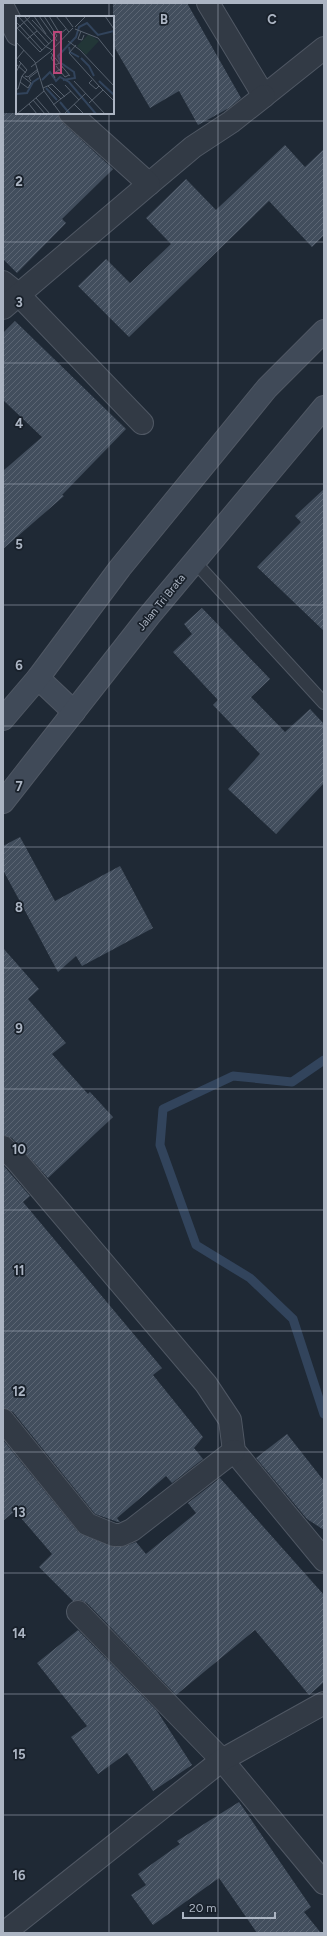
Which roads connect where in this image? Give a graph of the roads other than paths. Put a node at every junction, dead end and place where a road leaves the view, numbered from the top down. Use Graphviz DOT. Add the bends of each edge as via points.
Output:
graph roads {
  1 [pos="208,3"];
  2 [pos="3,7"];
  3 [pos="16,32"];
  4 [pos="324,48"];
  5 [pos="264,96"];
  6 [pos="71,114"];
  7 [pos="149,184"];
  8 [pos="8,295"];
  9 [pos="324,331"];
  10 [pos="324,407"];
  11 [pos="142,423"];
  12 [pos="194,560"];
  13 [pos="38,678"];
  14 [pos="324,703"];
  15 [pos="74,712"];
  16 [pos="3,719"];
  17 [pos="3,802"];
  18 [pos="3,1147"];
  19 [pos="3,1420"];
  20 [pos="234,1451"];
  21 [pos="324,1560"];
  22 [pos="78,1612"];
  23 [pos="324,1703"];
  24 [pos="222,1760"];
  25 [pos="324,1883"];
  26 [pos="4,1933"];
  1 -- 5 [label="street"];
  2 -- 3 [label="street"];
  4 -- 5 [label="street"];
  5 -- 7 [label="street" via="193,147"];
  6 -- 7 [label="street"];
  7 -- 8 [label="street"];
  8 -- 11 [label="street"];
  9 -- 13 [label="street" via="257,400 120,568"];
  10 -- 12 [label="street, Jalan Tri Brata"];
  12 -- 14 [label="lane"];
  12 -- 15 [label="street, Jalan Tri Brata"];
  13 -- 15 [label="street"];
  13 -- 16 [label="street"];
  15 -- 17 [label="street, Jalan Tri Brata"];
  18 -- 20 [label="street" via="206,1384 230,1420"];
  19 -- 20 [label="street" via="87,1524 114,1535 132,1530"];
  20 -- 21 [label="street"];
  22 -- 24 [label="street"];
  23 -- 24 [label="street"];
  24 -- 25 [label="street"];
  24 -- 26 [label="street"];
}
